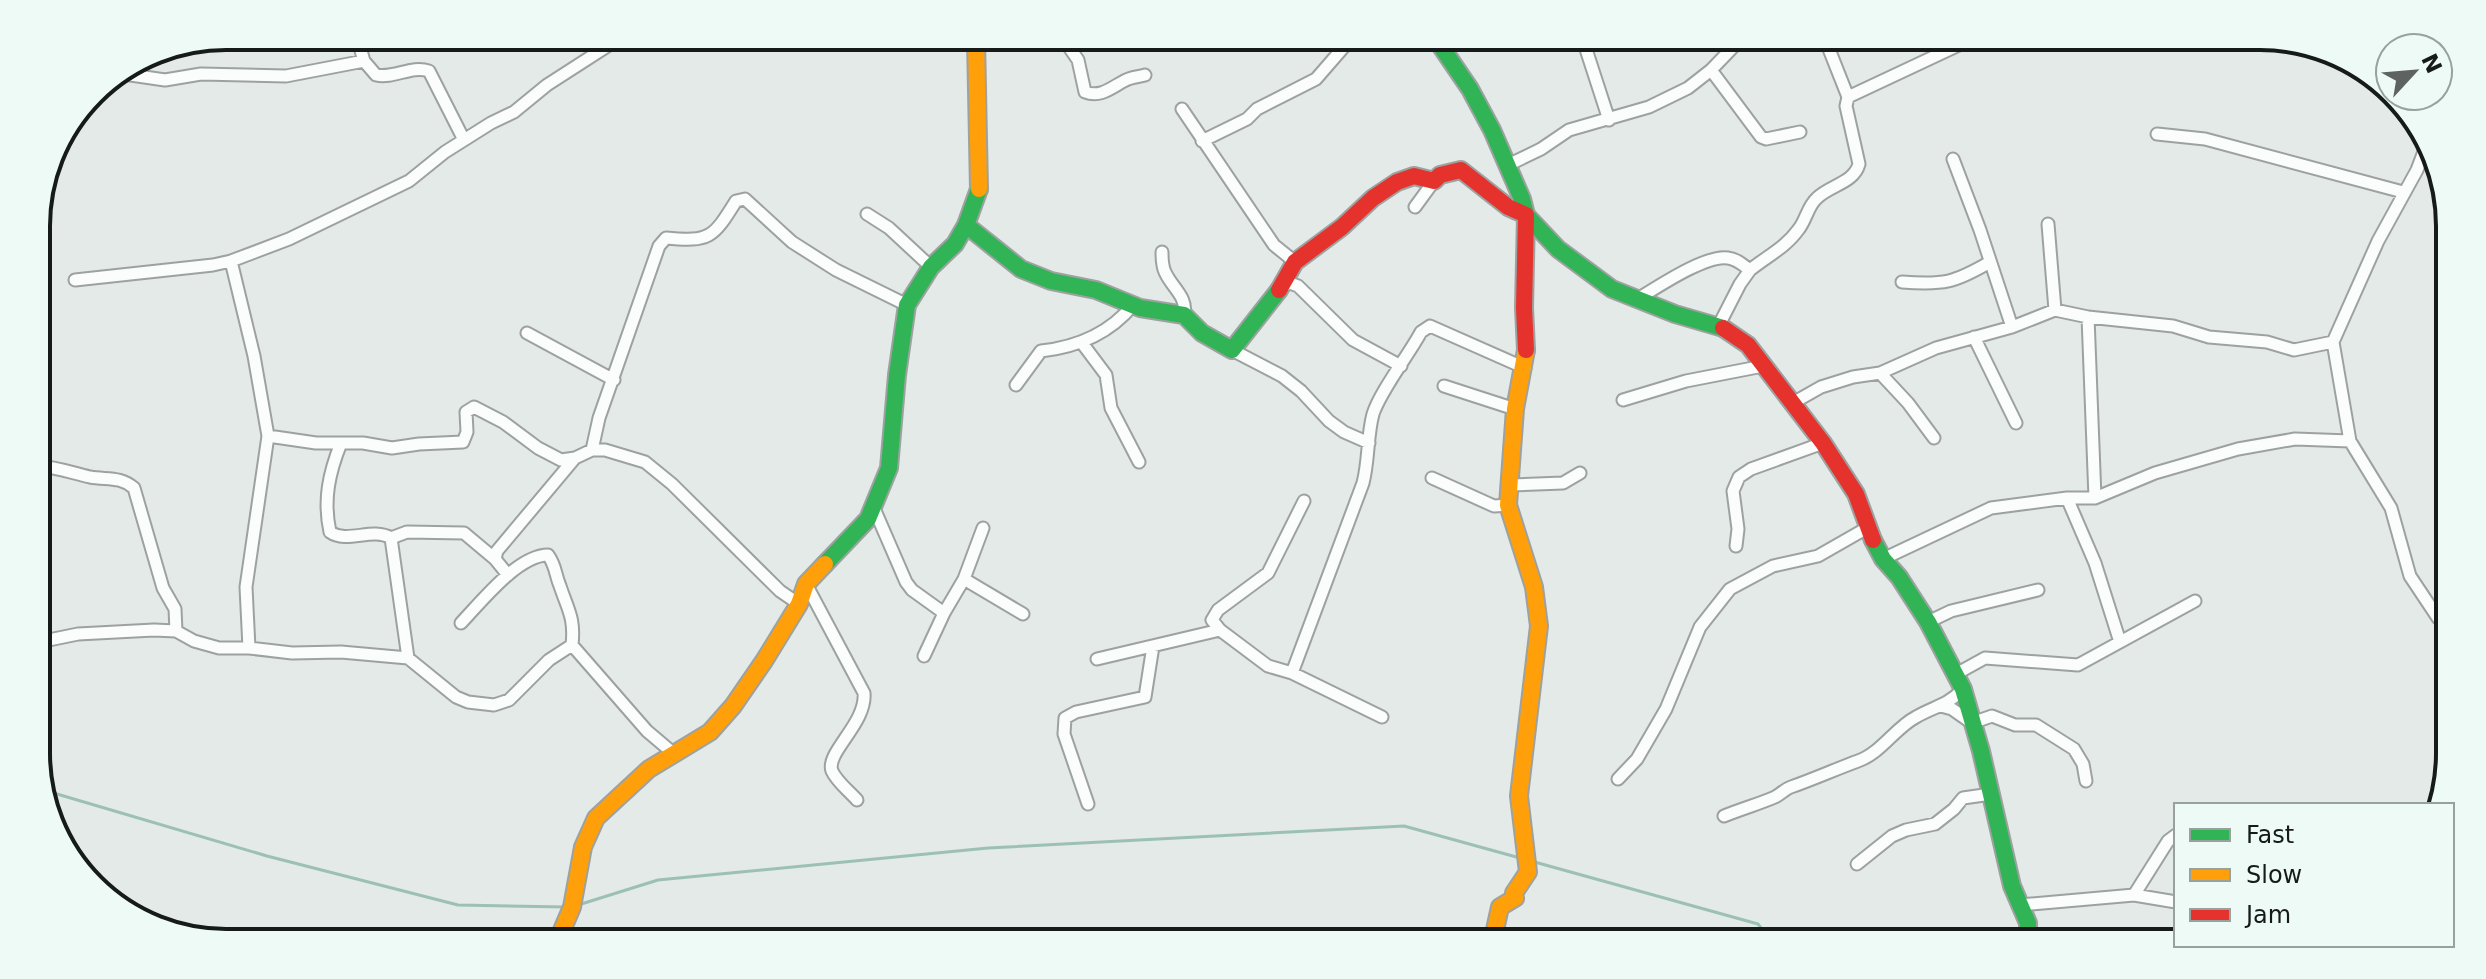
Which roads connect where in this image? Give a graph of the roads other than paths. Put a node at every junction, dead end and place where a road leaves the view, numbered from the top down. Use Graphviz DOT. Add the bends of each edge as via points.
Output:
graph roads {
  1 [pos="361,50"];
  2 [pos="601,50"];
  3 [pos="976,50"];
  4 [pos="1071,50"];
  5 [pos="1341,50"];
  6 [pos="1443,50"];
  7 [pos="1586,50"];
  8 [pos="1730,50"];
  9 [pos="1829,50"];
  10 [pos="1948,50"];
  11 [pos="364,61"];
  12 [pos="1711,70"];
  13 [pos="1145,75"];
  14 [pos="135,76"];
  15 [pos="1848,97"];
  16 [pos="1182,109"];
  17 [pos="1609,120"];
  18 [pos="1800,132"];
  19 [pos="2157,134"];
  20 [pos="464,140"];
  21 [pos="1202,141"];
  22 [pos="2422,157"];
  23 [pos="1953,159"];
  24 [pos="1508,165"];
  25 [pos="1434,181"];
  26 [pos="2403,192"];
  27 [pos="1415,207"];
  28 [pos="867,214"];
  29 [pos="1526,215"];
  30 [pos="2048,224"];
  31 [pos="966,225"];
  32 [pos="1162,252"];
  33 [pos="231,261"];
  34 [pos="1295,262"];
  35 [pos="1990,262"];
  36 [pos="931,267"];
  37 [pos="1750,270"];
  38 [pos="75,280"];
  39 [pos="1902,282"];
  40 [pos="1281,287"];
  41 [pos="1636,300"];
  42 [pos="907,305"];
  43 [pos="1133,305"];
  44 [pos="2055,310"];
  45 [pos="1184,315"];
  46 [pos="2088,317"];
  47 [pos="1719,325"];
  48 [pos="2012,327"];
  49 [pos="527,333"];
  50 [pos="1974,337"];
  51 [pos="2333,342"];
  52 [pos="1082,343"];
  53 [pos="1232,350"];
  54 [pos="1401,366"];
  55 [pos="1763,366"];
  56 [pos="1525,368"];
  57 [pos="1880,373"];
  58 [pos="614,380"];
  59 [pos="1016,385"];
  60 [pos="1444,386"];
  61 [pos="1623,400"];
  62 [pos="1791,404"];
  63 [pos="1515,409"];
  64 [pos="2016,423"];
  65 [pos="268,436"];
  66 [pos="1934,438"];
  67 [pos="2350,441"];
  68 [pos="341,443"];
  69 [pos="1369,443"];
  70 [pos="1823,443"];
  71 [pos="592,450"];
  72 [pos="575,458"];
  73 [pos="1139,462"];
  74 [pos="50,467"];
  75 [pos="1580,473"];
  76 [pos="1432,478"];
  77 [pos="1510,485"];
  78 [pos="2067,498"];
  79 [pos="2095,498"];
  80 [pos="1304,501"];
  81 [pos="1508,505"];
  82 [pos="873,506"];
  83 [pos="983,528"];
  84 [pos="1867,528"];
  85 [pos="391,538"];
  86 [pos="1736,546"];
  87 [pos="495,559"];
  88 [pos="1883,559"];
  89 [pos="508,575"];
  90 [pos="964,579"];
  91 [pos="806,584"];
  92 [pos="2038,590"];
  93 [pos="2195,601"];
  94 [pos="799,604"];
  95 [pos="944,613"];
  96 [pos="1023,614"];
  97 [pos="2436,615"];
  98 [pos="1928,622"];
  99 [pos="461,623"];
  100 [pos="1220,630"];
  101 [pos="176,631"];
  102 [pos="50,640"];
  103 [pos="2120,642"];
  104 [pos="572,645"];
  105 [pos="1153,646"];
  106 [pos="249,648"];
  107 [pos="924,656"];
  108 [pos="408,658"];
  109 [pos="1097,659"];
  110 [pos="1292,673"];
  111 [pos="1959,682"];
  112 [pos="1941,706"];
  113 [pos="1382,717"];
  114 [pos="1972,723"];
  115 [pos="673,753"];
  116 [pos="1618,779"];
  117 [pos="2086,781"];
  118 [pos="1991,794"];
  119 [pos="857,800"];
  120 [pos="1088,804"];
  121 [pos="1724,816"];
  122 [pos="2174,836"];
  123 [pos="1857,864"];
  124 [pos="2134,895"];
  125 [pos="2174,902"];
  126 [pos="2020,905"];
  127 [pos="563,929"];
  128 [pos="1495,929"];
  129 [pos="2028,929"];
  1 -- 11 [label="street"];
  2 -- 20 [label="street"];
  3 -- 31 [label="street" via="980,185"];
  4 -- 13 [label="street" via="1089,95"];
  5 -- 21 [label="street" via="1316,79"];
  6 -- 24 [label="street" via="1470,89"];
  7 -- 17 [label="street"];
  8 -- 12 [label="street"];
  9 -- 15 [label="street"];
  10 -- 15 [label="street"];
  11 -- 14 [label="street" via="286,76 201,74 165,80"];
  11 -- 20 [label="street" via="376,75 388,78 420,68 429,71"];
  12 -- 17 [label="street" via="1688,88"];
  12 -- 18 [label="street" via="1761,137"];
  15 -- 37 [label="street" via="1858,169 1817,198 1801,228"];
  16 -- 21 [label="street"];
  17 -- 24 [label="street" via="1569,130"];
  19 -- 26 [label="street" via="2205,139"];
  20 -- 33 [label="street" via="409,181"];
  21 -- 34 [label="street" via="1274,245"];
  22 -- 26 [label="street"];
  23 -- 35 [label="street"];
  24 -- 29 [label="street"];
  25 -- 27 [label="street"];
  25 -- 29 [label="street" via="1461,170"];
  25 -- 34 [label="street" via="1414,176 1397,182"];
  26 -- 51 [label="street"];
  28 -- 36 [label="street"];
  29 -- 41 [label="street" via="1598,280"];
  29 -- 56 [label="street"];
  30 -- 44 [label="street"];
  31 -- 36 [label="street"];
  31 -- 43 [label="street" via="1021,269"];
  32 -- 45 [label="street" via="1163,268 1184,299"];
  33 -- 38 [label="street"];
  33 -- 65 [label="street"];
  34 -- 40 [label="street"];
  35 -- 39 [label="street" via="1960,279"];
  35 -- 48 [label="street"];
  36 -- 42 [label="street"];
  37 -- 41 [label="street" via="1725,257 1689,269"];
  37 -- 47 [label="street"];
  40 -- 53 [label="street"];
  40 -- 54 [label="street" via="1298,286 1353,340"];
  41 -- 47 [label="street"];
  42 -- 58 [label="street" via="836,270 792,242 745,199 736,201 718,230 705,238 666,238 659,246"];
  42 -- 82 [label="street" via="889,468"];
  43 -- 45 [label="street"];
  43 -- 52 [label="street" via="1121,319"];
  44 -- 46 [label="street"];
  44 -- 48 [label="street"];
  45 -- 53 [label="street"];
  46 -- 51 [label="street" via="2173,326 2294,350"];
  46 -- 79 [label="street"];
  47 -- 55 [label="street" via="1748,345"];
  48 -- 50 [label="street"];
  49 -- 58 [label="street"];
  50 -- 57 [label="street"];
  50 -- 64 [label="street"];
  51 -- 67 [label="street"];
  52 -- 59 [label="street" via="1041,351"];
  52 -- 73 [label="street" via="1106,375 1111,408"];
  53 -- 69 [label="street" via="1282,376 1329,421"];
  54 -- 56 [label="street" via="1430,326"];
  54 -- 69 [label="street" via="1377,403"];
  55 -- 61 [label="street"];
  55 -- 62 [label="street"];
  56 -- 63 [label="street"];
  57 -- 62 [label="street" via="1821,387"];
  57 -- 66 [label="street"];
  58 -- 71 [label="street"];
  60 -- 63 [label="street"];
  62 -- 70 [label="street"];
  63 -- 77 [label="street"];
  65 -- 68 [label="street"];
  65 -- 106 [label="street" via="246,587"];
  67 -- 79 [label="street" via="2295,439 2238,449 2155,473"];
  67 -- 97 [label="street" via="2391,508 2410,576"];
  68 -- 72 [label="street" via="392,448 463,442 466,412 474,407 561,460"];
  68 -- 85 [label="street" via="326,498 330,532 337,537 374,533"];
  69 -- 110 [label="street" via="1363,483"];
  70 -- 84 [label="street" via="1856,494"];
  70 -- 86 [label="street" via="1739,477 1733,491"];
  71 -- 72 [label="street"];
  71 -- 94 [label="street" via="645,462"];
  72 -- 87 [label="street"];
  74 -- 101 [label="street" via="113,477 134,488 163,588 175,609"];
  75 -- 77 [label="street" via="1563,483"];
  76 -- 81 [label="street" via="1494,506"];
  77 -- 81 [label="street"];
  78 -- 79 [label="street"];
  78 -- 88 [label="street" via="1991,508"];
  78 -- 103 [label="street"];
  80 -- 100 [label="street" via="1268,573 1218,610 1212,620"];
  81 -- 128 [label="street" via="1534,587 1539,626 1519,796 1528,872 1515,898 1500,907"];
  82 -- 91 [label="street" via="868,519"];
  82 -- 95 [label="street" via="906,582"];
  83 -- 90 [label="street"];
  84 -- 88 [label="street"];
  84 -- 116 [label="street" via="1818,556 1773,566 1730,589 1700,627 1666,709 1637,759"];
  85 -- 87 [label="street" via="407,532 464,533"];
  85 -- 108 [label="street"];
  87 -- 89 [label="street"];
  88 -- 98 [label="street"];
  89 -- 99 [label="street"];
  89 -- 104 [label="street" via="548,555 568,602"];
  90 -- 95 [label="street"];
  90 -- 96 [label="street"];
  91 -- 94 [label="street"];
  91 -- 119 [label="street" via="864,693 861,715 830,767"];
  92 -- 98 [label="street" via="1951,611"];
  93 -- 103 [label="street"];
  94 -- 115 [label="street" via="733,706 710,732"];
  95 -- 107 [label="street"];
  98 -- 111 [label="street"];
  100 -- 105 [label="street"];
  100 -- 110 [label="street" via="1268,666"];
  101 -- 102 [label="street"];
  101 -- 106 [label="street" via="219,648"];
  103 -- 111 [label="street" via="2078,665 1985,658"];
  104 -- 108 [label="street" via="509,700 494,705 456,697"];
  104 -- 115 [label="street"];
  105 -- 109 [label="street"];
  105 -- 120 [label="street" via="1145,697 1065,718 1064,734"];
  106 -- 108 [label="street"];
  110 -- 113 [label="street"];
  111 -- 112 [label="street" via="1951,702"];
  111 -- 114 [label="street"];
  112 -- 114 [label="street"];
  112 -- 121 [label="street" via="1915,717 1857,761"];
  114 -- 117 [label="street" via="1992,716 2015,725 2036,725 2074,749"];
  114 -- 118 [label="street"];
  115 -- 127 [label="street" via="596,818 583,847"];
  118 -- 123 [label="street" via="1963,798 1935,824 1892,836"];
  118 -- 126 [label="street"];
  122 -- 124 [label="street"];
  124 -- 125 [label="street"];
  124 -- 126 [label="street"];
  126 -- 129 [label="street"];
}
